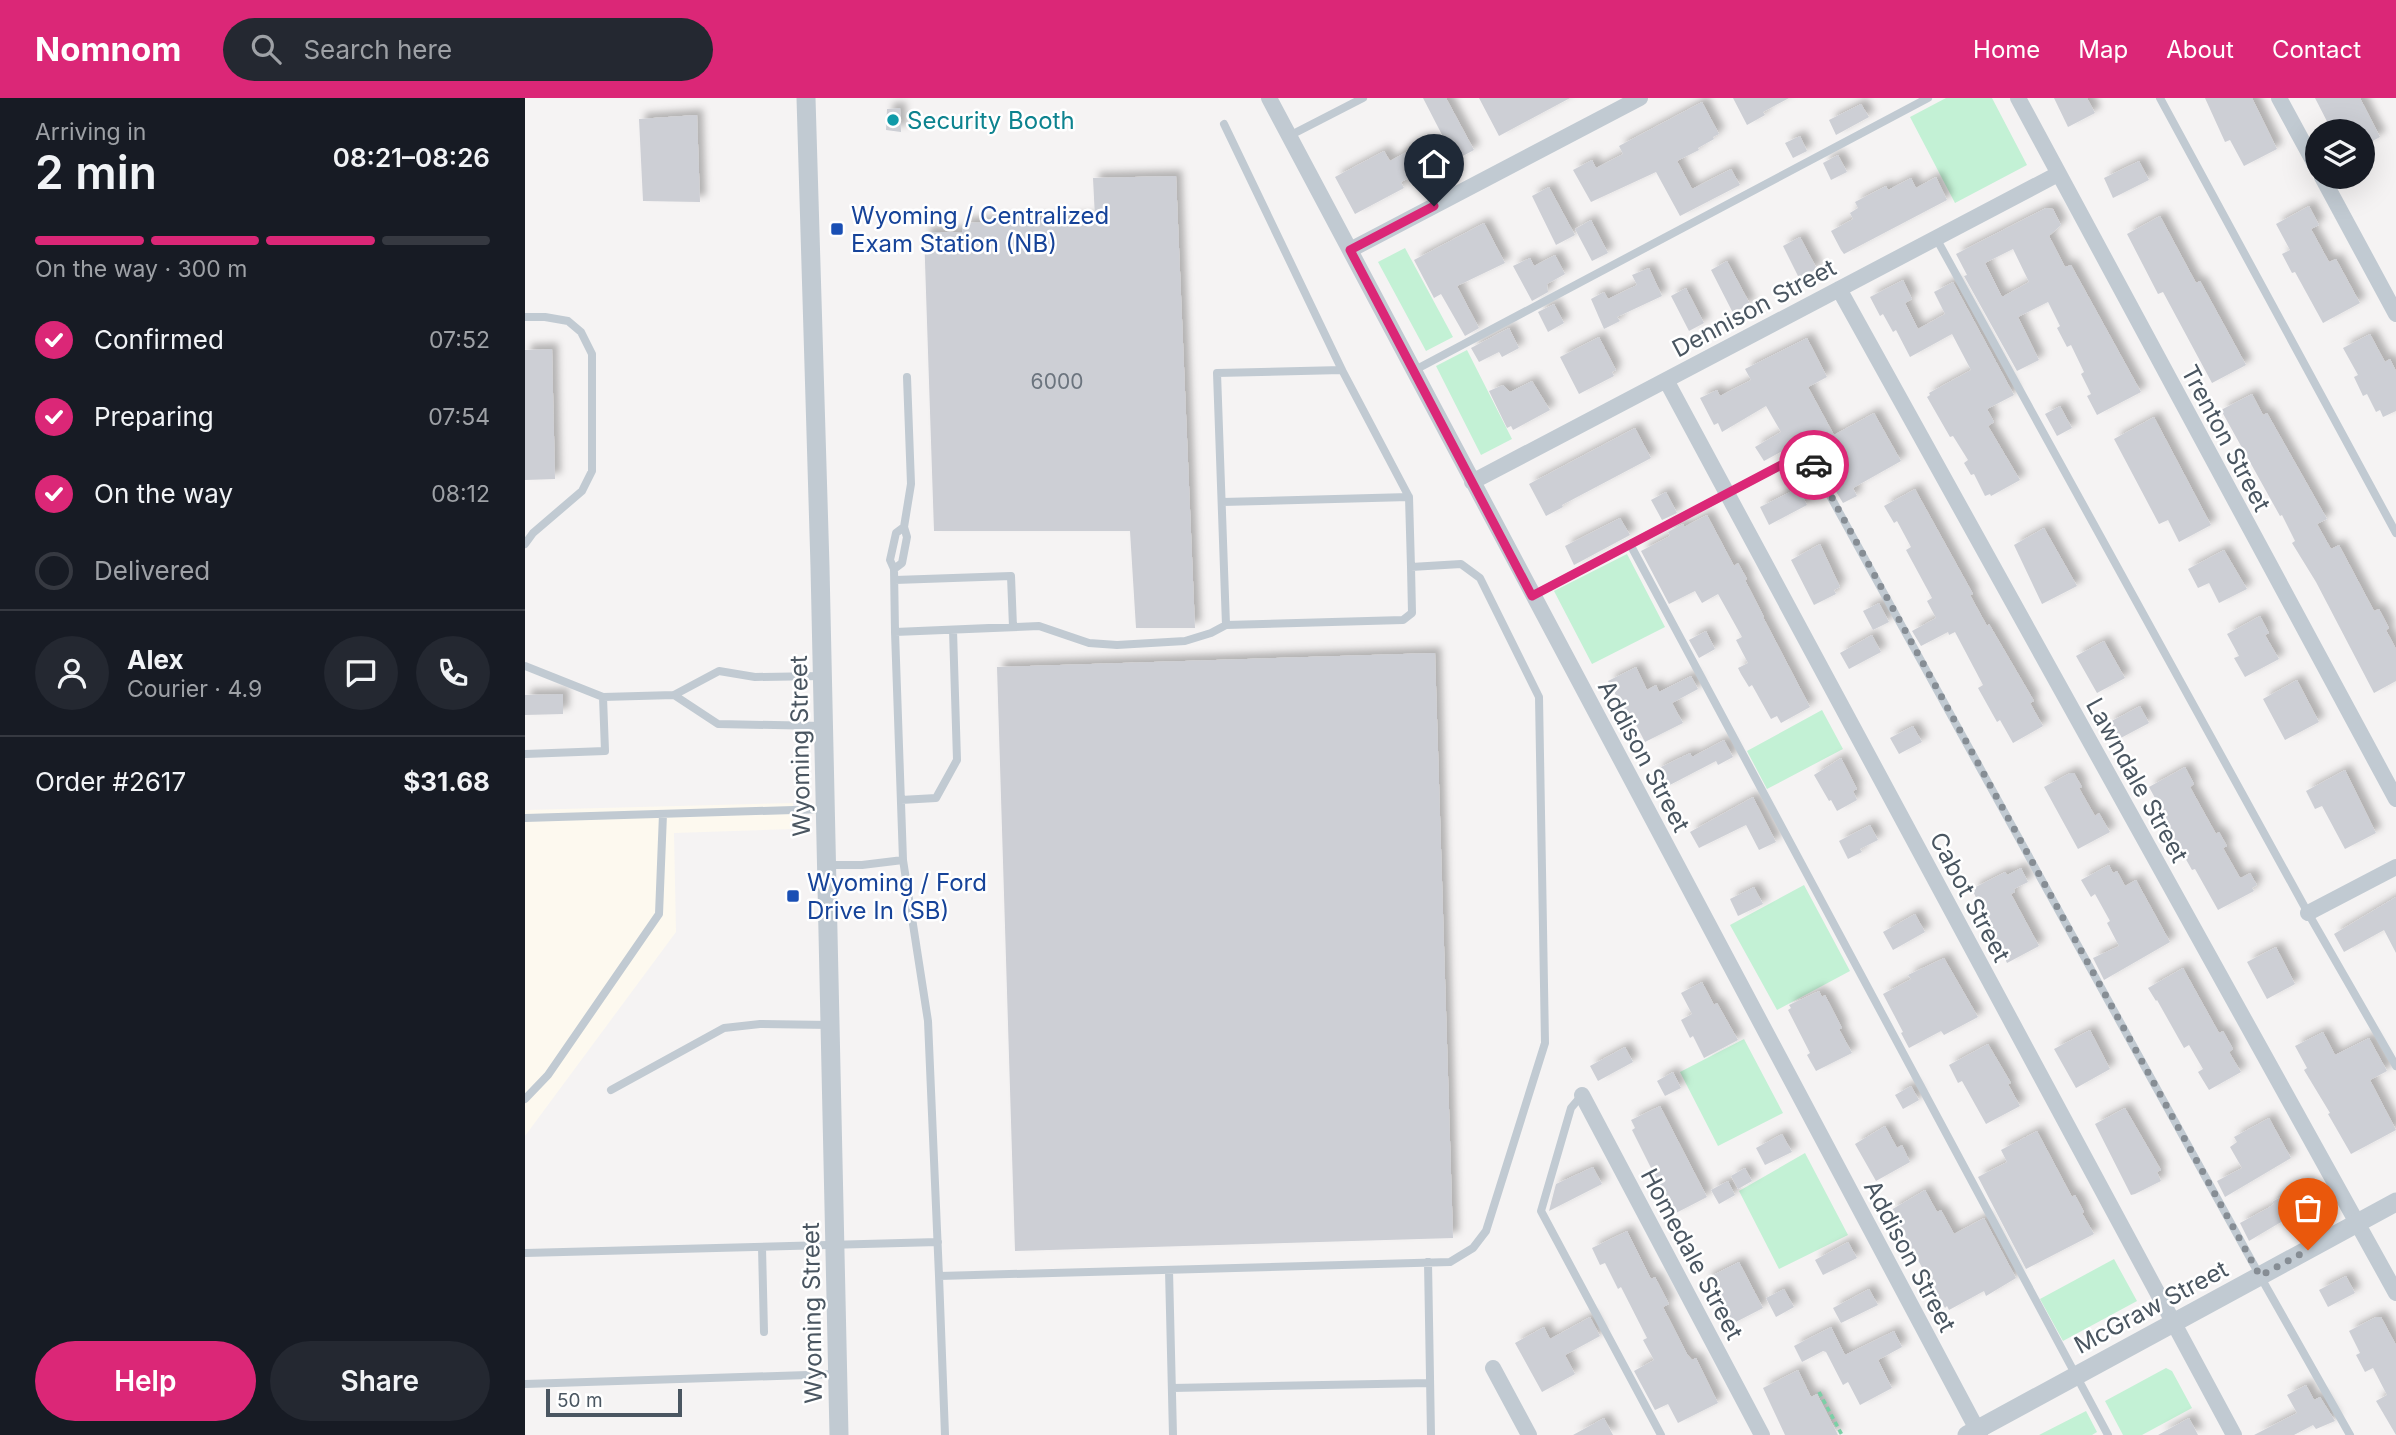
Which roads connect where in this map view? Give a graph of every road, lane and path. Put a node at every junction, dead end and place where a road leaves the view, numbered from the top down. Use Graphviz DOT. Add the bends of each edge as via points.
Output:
graph roads {
  1 [pos="806,98"];
  2 [pos="1269,98"];
  3 [pos="1363,98"];
  4 [pos="1640,98"];
  5 [pos="1928,98"];
  6 [pos="2018,98"];
  7 [pos="2159,98"];
  8 [pos="2279,98"];
  9 [pos="1224,124"];
  10 [pos="1289,136"];
  11 [pos="2305,146"];
  12 [pos="2058,174"];
  13 [pos="2328,189"];
  14 [pos="1936,238"];
  15 [pos="1350,250"];
  16 [pos="1839,289"];
  17 [pos="2396,314"];
  18 [pos="525,317"];
  19 [pos="1342,370"];
  20 [pos="1413,371"];
  21 [pos="907,377"];
  22 [pos="1666,380"];
  23 [pos="1472,482"];
  24 [pos="1727,494"];
  25 [pos="1409,497"];
  26 [pos="1221,502"];
  27 [pos="2396,533"];
  28 [pos="525,544"];
  29 [pos="1631,546"];
  30 [pos="1411,566"];
  31 [pos="895,580"];
  32 [pos="1532,596"];
  33 [pos="1226,625"];
  34 [pos="1013,627"];
  35 [pos="953,630"];
  36 [pos="895,632"];
  37 [pos="525,666"];
  38 [pos="822,676"];
  39 [pos="674,695"];
  40 [pos="603,697"];
  41 [pos="824,726"];
  42 [pos="525,754"];
  43 [pos="2396,799"];
  44 [pos="901,800"];
  45 [pos="825,809"];
  46 [pos="663,814"];
  47 [pos="525,818"];
  48 [pos="903,860"];
  49 [pos="827,865"];
  50 [pos="2396,867"];
  51 [pos="2308,913"];
  52 [pos="830,1025"];
  53 [pos="2396,1066"];
  54 [pos="611,1090"];
  55 [pos="1582,1094"];
  56 [pos="525,1099"];
  57 [pos="2396,1202"];
  58 [pos="2357,1223"];
  59 [pos="938,1242"];
  60 [pos="835,1244"];
  61 [pos="762,1247"];
  62 [pos="525,1253"];
  63 [pos="1428,1262"];
  64 [pos="1169,1270"];
  65 [pos="939,1276"];
  66 [pos="2260,1276"];
  67 [pos="2396,1293"];
  68 [pos="2173,1323"];
  69 [pos="764,1332"];
  70 [pos="1493,1368"];
  71 [pos="838,1374"];
  72 [pos="2076,1375"];
  73 [pos="1430,1383"];
  74 [pos="525,1384"];
  75 [pos="1172,1388"];
  76 [pos="1819,1392"];
  77 [pos="1974,1433"];
  78 [pos="839,1435"];
  79 [pos="945,1435"];
  80 [pos="1173,1435"];
  81 [pos="1431,1435"];
  82 [pos="1529,1435"];
  83 [pos="1661,1435"];
  84 [pos="1762,1435"];
  85 [pos="1842,1435"];
  86 [pos="2108,1435"];
  87 [pos="2234,1435"];
  88 [pos="2350,1435"];
  1 -- 38 [label="street, Wyoming Street"];
  2 -- 10 [label="street, Addison Street"];
  3 -- 10 [label="lane"];
  4 -- 15 [label="street"];
  5 -- 20 [label="lane"];
  6 -- 12 [label="street, Trenton Street"];
  7 -- 27 [label="lane"];
  8 -- 11 [label="street"];
  9 -- 19 [label="lane"];
  10 -- 15 [label="street, Addison Street"];
  12 -- 14 [label="street, Dennison Street"];
  12 -- 43 [label="street, Trenton Street"];
  13 -- 17 [label="street"];
  14 -- 16 [label="street, Dennison Street"];
  14 -- 51 [label="lane"];
  15 -- 20 [label="street, Addison Street"];
  16 -- 22 [label="street, Dennison Street"];
  16 -- 58 [label="street, Lawndale Street"];
  18 -- 28 [label="lane" via="568,321 581,331 592,354 592,471 582,491"];
  19 -- 25 [label="lane"];
  19 -- 26 [label="lane" via="1217,373"];
  20 -- 23 [label="street, Addison Street"];
  21 -- 31 [label="lane" via="911,484 904,527 896,533 890,560"];
  22 -- 23 [label="street, Dennison Street"];
  22 -- 24 [label="street, Cabot Street"];
  23 -- 32 [label="street, Addison Street"];
  24 -- 29 [label="lane"];
  24 -- 66 [label="lane" via="1806,452"];
  24 -- 68 [label="street, Cabot Street"];
  25 -- 26 [label="lane"];
  25 -- 30 [label="lane"];
  26 -- 33 [label="lane"];
  29 -- 32 [label="lane"];
  29 -- 72 [label="lane"];
  30 -- 33 [label="lane" via="1412,614 1403,620"];
  30 -- 63 [label="lane" via="1461,564 1480,578 1539,697 1545,1043 1486,1231 1473,1248 1450,1262"];
  31 -- 34 [label="lane" via="1011,576"];
  31 -- 36 [label="lane"];
  32 -- 77 [label="street, Addison Street"];
  33 -- 34 [label="lane" via="1185,641 1118,645 1089,643 1039,626"];
  34 -- 35 [label="lane"];
  35 -- 36 [label="lane"];
  35 -- 44 [label="lane" via="957,760 936,798"];
  36 -- 44 [label="lane"];
  37 -- 40 [label="lane"];
  38 -- 39 [label="lane" via="755,677 719,671"];
  38 -- 41 [label="street, Wyoming Street"];
  39 -- 40 [label="lane"];
  39 -- 41 [label="lane" via="718,724"];
  40 -- 42 [label="lane" via="605,751"];
  41 -- 45 [label="street, Wyoming Street"];
  44 -- 48 [label="lane"];
  45 -- 46 [label="lane"];
  45 -- 49 [label="street, Wyoming Street"];
  46 -- 47 [label="lane"];
  46 -- 56 [label="lane" via="659,914 548,1075"];
  48 -- 49 [label="lane"];
  48 -- 59 [label="lane" via="929,1021"];
  49 -- 52 [label="street, Wyoming Street"];
  50 -- 51 [label="street"];
  51 -- 53 [label="lane"];
  52 -- 54 [label="lane" via="724,1028"];
  52 -- 60 [label="street, Wyoming Street"];
  55 -- 83 [label="lane" via="1571,1108 1541,1211"];
  55 -- 84 [label="street, Homedale Street"];
  57 -- 58 [label="street, McGraw Street"];
  58 -- 66 [label="street, McGraw Street"];
  58 -- 67 [label="street, Lawndale Street"];
  59 -- 60 [label="lane"];
  59 -- 65 [label="lane"];
  60 -- 61 [label="lane"];
  60 -- 71 [label="street, Wyoming Street"];
  61 -- 62 [label="lane"];
  61 -- 69 [label="lane"];
  63 -- 64 [label="lane"];
  63 -- 73 [label="lane"];
  64 -- 65 [label="lane"];
  64 -- 75 [label="lane"];
  65 -- 79 [label="lane"];
  66 -- 68 [label="street, McGraw Street"];
  66 -- 88 [label="lane"];
  68 -- 72 [label="street, McGraw Street"];
  68 -- 87 [label="street, Cabot Street"];
  70 -- 82 [label="street"];
  71 -- 74 [label="lane"];
  71 -- 78 [label="street, Wyoming Street"];
  72 -- 77 [label="street, McGraw Street"];
  72 -- 86 [label="lane"];
  73 -- 75 [label="lane"];
  73 -- 81 [label="lane"];
  75 -- 80 [label="lane"];
  76 -- 85 [label="path"];
}
